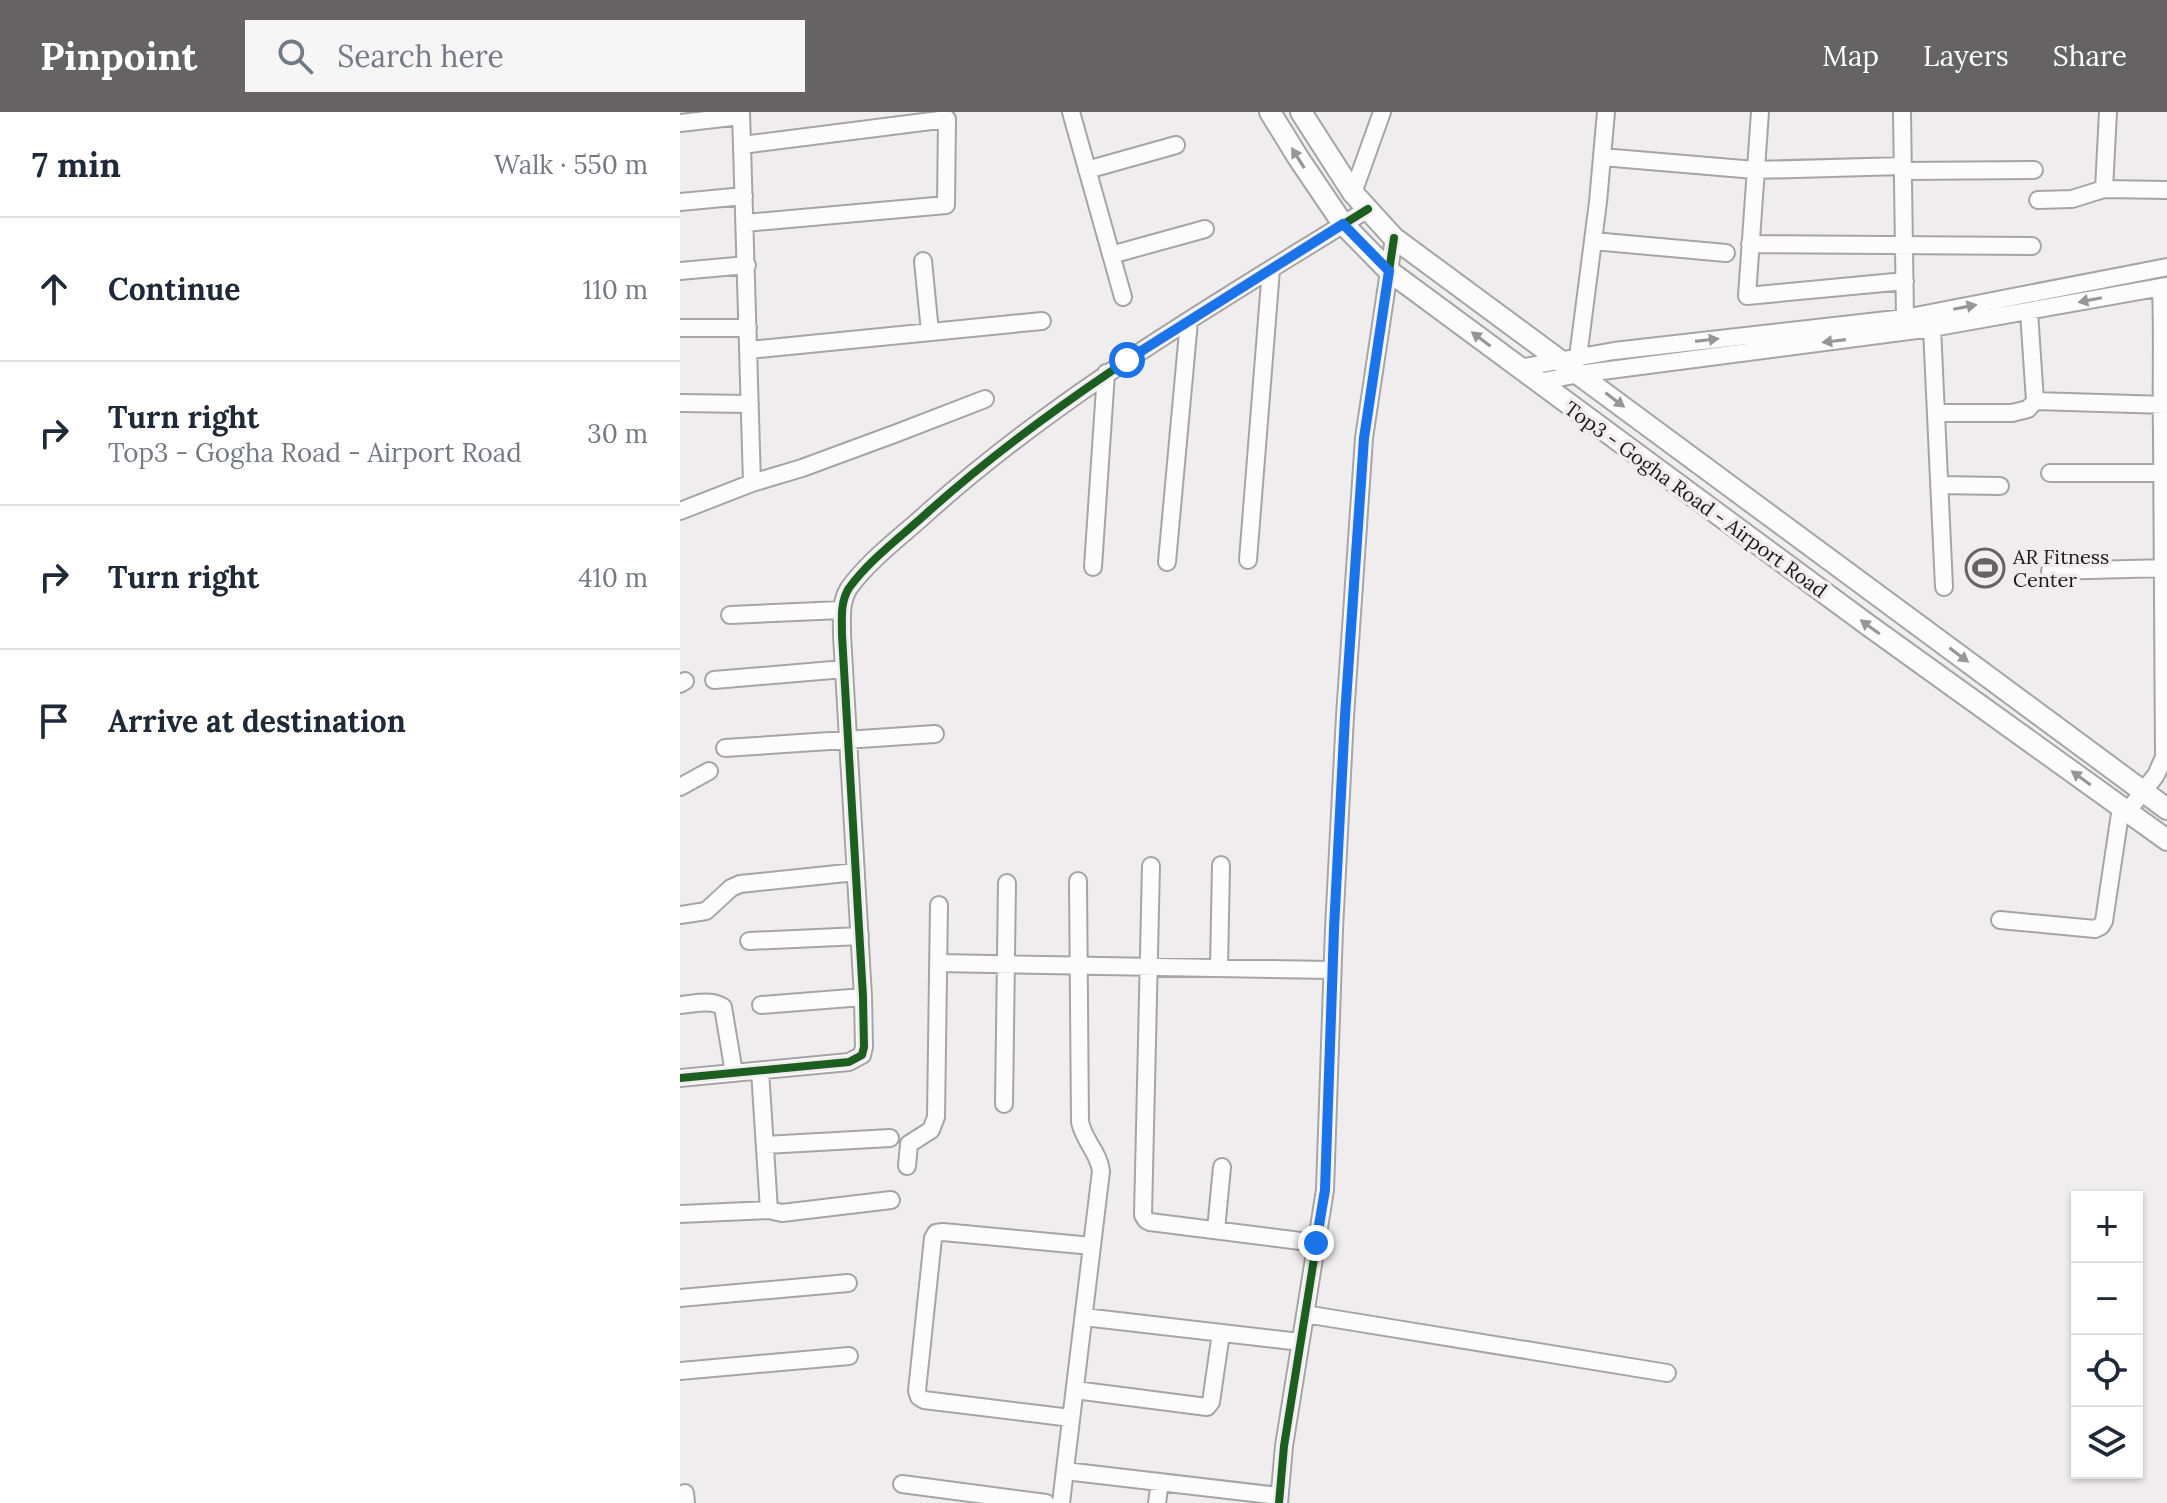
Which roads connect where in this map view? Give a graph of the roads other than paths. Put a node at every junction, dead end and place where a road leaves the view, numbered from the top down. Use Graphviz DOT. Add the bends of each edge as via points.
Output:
graph roads {
  1 [pos="1071,112"];
  2 [pos="1270,112"];
  3 [pos="1301,112"];
  4 [pos="1382,112"];
  5 [pos="1606,112"];
  6 [pos="1760,112"];
  7 [pos="1902,112"];
  8 [pos="2108,112"];
  9 [pos="741,114"];
  10 [pos="680,123"];
  11 [pos="742,145"];
  12 [pos="1176,145"];
  13 [pos="1602,157"];
  14 [pos="1903,169"];
  15 [pos="1087,170"];
  16 [pos="1755,170"];
  17 [pos="2034,170"];
  18 [pos="2104,189"];
  19 [pos="2167,190"];
  20 [pos="1353,193"];
  21 [pos="744,196"];
  22 [pos="2038,200"];
  23 [pos="680,202"];
  24 [pos="1368,209"];
  25 [pos="745,223"];
  26 [pos="1343,224"];
  27 [pos="1205,229"];
  28 [pos="1394,238"];
  29 [pos="1593,241"];
  30 [pos="1750,244"];
  31 [pos="1905,246"];
  32 [pos="2032,246"];
  33 [pos="1726,253"];
  34 [pos="1111,255"];
  35 [pos="923,261"];
  36 [pos="747,265"];
  37 [pos="2167,267"];
  38 [pos="1271,269"];
  39 [pos="680,271"];
  40 [pos="1389,271"];
  41 [pos="1905,281"];
  42 [pos="2164,286"];
  43 [pos="1123,297"];
  44 [pos="2029,312"];
  45 [pos="1905,318"];
  46 [pos="1042,321"];
  47 [pos="1189,321"];
  48 [pos="680,328"];
  49 [pos="748,328"];
  50 [pos="1932,328"];
  51 [pos="930,332"];
  52 [pos="749,350"];
  53 [pos="1573,364"];
  54 [pos="1519,368"];
  55 [pos="1106,373"];
  56 [pos="1539,382"];
  57 [pos="985,399"];
  58 [pos="2035,401"];
  59 [pos="680,403"];
  60 [pos="750,404"];
  61 [pos="2164,405"];
  62 [pos="1936,413"];
  63 [pos="2050,473"];
  64 [pos="2165,473"];
  65 [pos="752,483"];
  66 [pos="1939,485"];
  67 [pos="2000,486"];
  68 [pos="680,511"];
  69 [pos="1248,560"];
  70 [pos="1167,562"];
  71 [pos="1093,567"];
  72 [pos="2165,568"];
  73 [pos="2050,571"];
  74 [pos="1944,587"];
  75 [pos="841,610"];
  76 [pos="730,615"];
  77 [pos="2165,630"];
  78 [pos="844,669"];
  79 [pos="714,680"];
  80 [pos="2165,698"];
  81 [pos="935,734"];
  82 [pos="848,740"];
  83 [pos="725,748"];
  84 [pos="709,771"];
  85 [pos="680,787"];
  86 [pos="2143,792"];
  87 [pos="2167,809"];
  88 [pos="2124,810"];
  89 [pos="2167,840"];
  90 [pos="1221,865"];
  91 [pos="1151,866"];
  92 [pos="856,872"];
  93 [pos="1078,881"];
  94 [pos="1007,883"];
  95 [pos="939,905"];
  96 [pos="680,915"];
  97 [pos="2000,920"];
  98 [pos="860,936"];
  99 [pos="749,941"];
  100 [pos="938,963"];
  101 [pos="1006,964"];
  102 [pos="1078,965"];
  103 [pos="1149,967"];
  104 [pos="1219,968"];
  105 [pos="1332,970"];
  106 [pos="863,997"];
  107 [pos="680,1005"];
  108 [pos="761,1005"];
  109 [pos="760,1071"];
  110 [pos="734,1073"];
  111 [pos="680,1078"];
  112 [pos="1004,1104"];
  113 [pos="890,1138"];
  114 [pos="765,1145"];
  115 [pos="907,1166"];
  116 [pos="1222,1167"];
  117 [pos="891,1200"];
  118 [pos="769,1210"];
  119 [pos="680,1214"];
  120 [pos="1216,1230"];
  121 [pos="1316,1243"];
  122 [pos="1092,1246"];
  123 [pos="848,1283"];
  124 [pos="680,1298"];
  125 [pos="1305,1314"];
  126 [pos="1084,1317"];
  127 [pos="1221,1333"];
  128 [pos="1300,1342"];
  129 [pos="849,1356"];
  130 [pos="680,1371"];
  131 [pos="1667,1373"];
  132 [pos="1075,1390"];
  133 [pos="1071,1418"];
  134 [pos="1065,1471"];
  135 [pos="1160,1482"];
  136 [pos="902,1484"];
  137 [pos="1279,1500"];
  138 [pos="1046,1503"];
  139 [pos="1061,1503"];
  140 [pos="1157,1503"];
  1 -- 15 [label="street"];
  26 -- 2 [label="main road, Top3 - Gogha Road - Airport Road, one-way"];
  3 -- 20 [label="main road"];
  4 -- 20 [label="street"];
  5 -- 13 [label="street"];
  6 -- 16 [label="street"];
  7 -- 14 [label="street"];
  8 -- 18 [label="street"];
  9 -- 10 [label="street"];
  9 -- 11 [label="street"];
  11 -- 21 [label="street"];
  11 -- 25 [label="street" via="947,119 946,205"];
  12 -- 15 [label="street"];
  13 -- 16 [label="street"];
  13 -- 29 [label="street"];
  14 -- 16 [label="street"];
  14 -- 17 [label="street"];
  14 -- 31 [label="street"];
  15 -- 34 [label="street"];
  16 -- 30 [label="street"];
  18 -- 19 [label="street"];
  18 -- 22 [label="street" via="2072,199"];
  20 -- 24 [label="main road"];
  21 -- 23 [label="street"];
  21 -- 25 [label="street"];
  24 -- 26 [label="street"];
  24 -- 28 [label="main road"];
  25 -- 36 [label="street"];
  26 -- 38 [label="street"];
  26 -- 40 [label="main road, Top3 - Gogha Road - Airport Road"];
  27 -- 34 [label="street"];
  28 -- 40 [label="street"];
  28 -- 53 [label="main road"];
  29 -- 33 [label="street"];
  29 -- 53 [label="street"];
  30 -- 31 [label="street"];
  30 -- 41 [label="street" via="1747,296"];
  31 -- 32 [label="street"];
  31 -- 41 [label="street"];
  34 -- 43 [label="street"];
  35 -- 51 [label="street"];
  36 -- 39 [label="street"];
  36 -- 49 [label="street"];
  45 -- 37 [label="street, one-way"];
  38 -- 47 [label="street"];
  38 -- 69 [label="street"];
  54 -- 40 [label="main road, Top3 - Gogha Road - Airport Road, one-way"];
  40 -- 105 [label="street" via="1364,438"];
  41 -- 45 [label="street"];
  42 -- 44 [label="street, one-way"];
  42 -- 61 [label="street"];
  44 -- 50 [label="street"];
  44 -- 58 [label="street"];
  53 -- 45 [label="street, one-way" via="1704,340"];
  46 -- 51 [label="street"];
  47 -- 55 [label="street"];
  47 -- 70 [label="street"];
  48 -- 49 [label="street"];
  49 -- 52 [label="street"];
  50 -- 53 [label="street, one-way"];
  50 -- 62 [label="street"];
  51 -- 52 [label="street"];
  52 -- 60 [label="street"];
  53 -- 54 [label="street"];
  53 -- 56 [label="street"];
  53 -- 86 [label="main road, one-way"];
  54 -- 56 [label="main road, Top3 - Gogha Road - Airport Road"];
  55 -- 71 [label="street"];
  55 -- 75 [label="street" via="972,473 867,568 848,590"];
  88 -- 56 [label="main road, Top3 - Gogha Road - Airport Road, one-way"];
  57 -- 65 [label="street"];
  58 -- 61 [label="street"];
  58 -- 62 [label="street" via="2012,413"];
  59 -- 60 [label="street"];
  60 -- 65 [label="street"];
  61 -- 64 [label="street"];
  62 -- 66 [label="street"];
  63 -- 64 [label="street"];
  64 -- 72 [label="street"];
  65 -- 68 [label="street"];
  66 -- 67 [label="street"];
  66 -- 74 [label="street"];
  72 -- 73 [label="street"];
  72 -- 77 [label="street"];
  75 -- 76 [label="street"];
  75 -- 78 [label="street"];
  77 -- 80 [label="street"];
  78 -- 79 [label="street"];
  78 -- 82 [label="street"];
  80 -- 86 [label="street" via="2164,757"];
  81 -- 82 [label="street"];
  82 -- 83 [label="street"];
  82 -- 92 [label="street"];
  84 -- 85 [label="street"];
  86 -- 87 [label="main road"];
  86 -- 88 [label="street"];
  88 -- 89 [label="main road, Top3 - Gogha Road - Airport Road"];
  88 -- 97 [label="street" via="2101,926"];
  90 -- 104 [label="street"];
  91 -- 103 [label="street"];
  92 -- 96 [label="street" via="740,884 706,911"];
  92 -- 98 [label="street"];
  93 -- 102 [label="street"];
  94 -- 101 [label="street"];
  95 -- 100 [label="street"];
  98 -- 99 [label="street"];
  98 -- 106 [label="street"];
  100 -- 101 [label="street"];
  100 -- 115 [label="street" via="936,1117 931,1130 909,1144"];
  101 -- 102 [label="street"];
  101 -- 112 [label="street"];
  102 -- 103 [label="street"];
  102 -- 122 [label="street" via="1080,1122 1101,1171"];
  103 -- 104 [label="street"];
  103 -- 120 [label="street" via="1143,1215 1150,1222"];
  104 -- 105 [label="street"];
  105 -- 121 [label="street" via="1325,1190"];
  106 -- 108 [label="street"];
  106 -- 109 [label="street" via="864,1047 856,1060"];
  107 -- 110 [label="street" via="711,1002 723,1007"];
  109 -- 110 [label="street"];
  109 -- 114 [label="street"];
  110 -- 111 [label="street"];
  113 -- 114 [label="street"];
  114 -- 118 [label="street"];
  116 -- 120 [label="street"];
  117 -- 118 [label="street" via="782,1213"];
  118 -- 119 [label="street"];
  120 -- 121 [label="street"];
  121 -- 125 [label="street"];
  122 -- 126 [label="street"];
  122 -- 133 [label="street" via="943,1232 933,1238 919,1397"];
  123 -- 124 [label="street"];
  125 -- 128 [label="street"];
  125 -- 131 [label="street"];
  126 -- 127 [label="street"];
  126 -- 132 [label="street"];
  127 -- 128 [label="street"];
  127 -- 132 [label="street" via="1207,1407"];
  128 -- 137 [label="street"];
  129 -- 130 [label="street"];
  132 -- 133 [label="street"];
  133 -- 134 [label="street"];
  134 -- 135 [label="street"];
  134 -- 139 [label="street"];
  135 -- 137 [label="street"];
  135 -- 140 [label="street"];
  136 -- 138 [label="street"];
}
